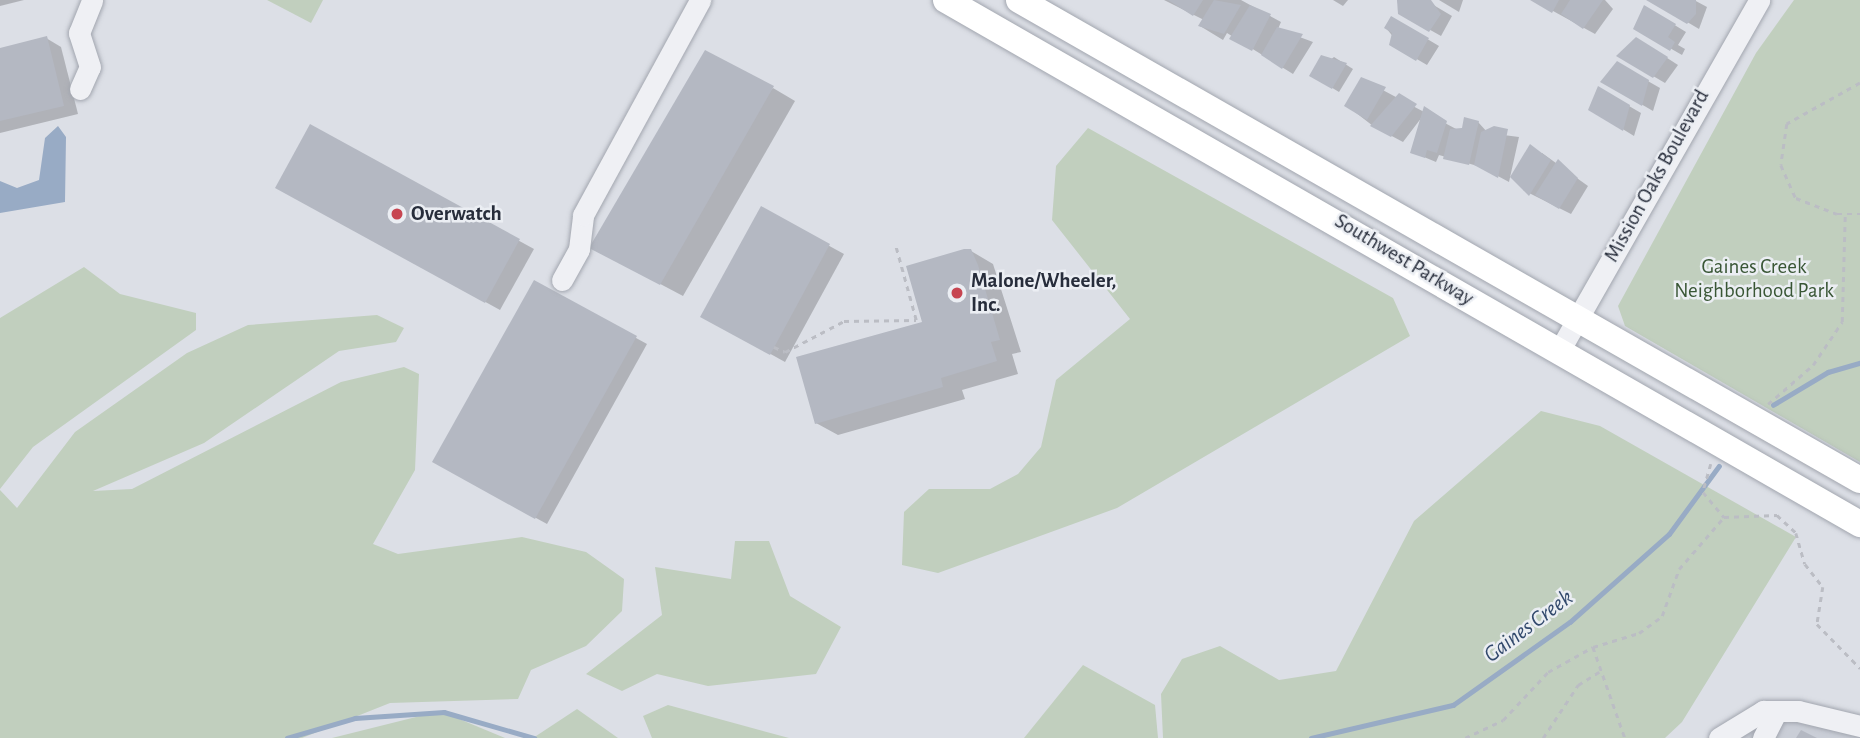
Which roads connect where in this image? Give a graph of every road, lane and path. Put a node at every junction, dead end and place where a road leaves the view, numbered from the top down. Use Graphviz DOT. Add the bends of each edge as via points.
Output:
graph roads {
  1 [pos="92,0"];
  2 [pos="700,0"];
  3 [pos="946,0"];
  4 [pos="1019,0"];
  5 [pos="1759,0"];
  6 [pos="1860,82"];
  7 [pos="79,89"];
  8 [pos="1845,214"];
  9 [pos="1860,214"];
  10 [pos="895,244"];
  11 [pos="562,280"];
  12 [pos="1576,322"];
  13 [pos="774,346"];
  14 [pos="1558,353"];
  15 [pos="1763,409"];
  16 [pos="1711,464"];
  17 [pos="1860,480"];
  18 [pos="1724,517"];
  19 [pos="1860,524"];
  20 [pos="1593,647"];
  21 [pos="1860,668"];
  22 [pos="1599,673"];
  23 [pos="1777,711"];
  24 [pos="1860,726"];
  25 [pos="1465,738"];
  26 [pos="1543,738"];
  27 [pos="1625,738"];
  28 [pos="1719,738"];
  29 [pos="1763,738"];
  1 -- 7 [label="street" via="79,33 90,67"];
  2 -- 11 [label="street" via="583,215 579,249"];
  3 -- 14 [label="main road, Southwest Parkway" via="1199,139"];
  4 -- 12 [label="main road, Southwest Parkway"];
  5 -- 12 [label="street, Mission Oaks Boulevard"];
  6 -- 8 [label="path" via="1787,124 1780,165 1796,198"];
  8 -- 9 [label="path"];
  8 -- 15 [label="path" via="1842,322 1813,365"];
  10 -- 13 [label="path" via="916,320 844,321 785,352"];
  12 -- 14 [label="street, Mission Oaks Boulevard"];
  12 -- 17 [label="main road, Southwest Parkway"];
  14 -- 19 [label="main road, Southwest Parkway"];
  16 -- 18 [label="path" via="1703,492"];
  18 -- 20 [label="path" via="1679,569 1662,616 1639,633"];
  18 -- 21 [label="path" via="1777,515 1796,533 1805,564 1823,587 1817,624"];
  20 -- 22 [label="path"];
  20 -- 25 [label="path" via="1526,689 1503,720"];
  22 -- 26 [label="path" via="1577,685"];
  22 -- 27 [label="path"];
  23 -- 24 [label="street"];
  23 -- 28 [label="street" via="1738,721"];
  23 -- 29 [label="street"];
}
